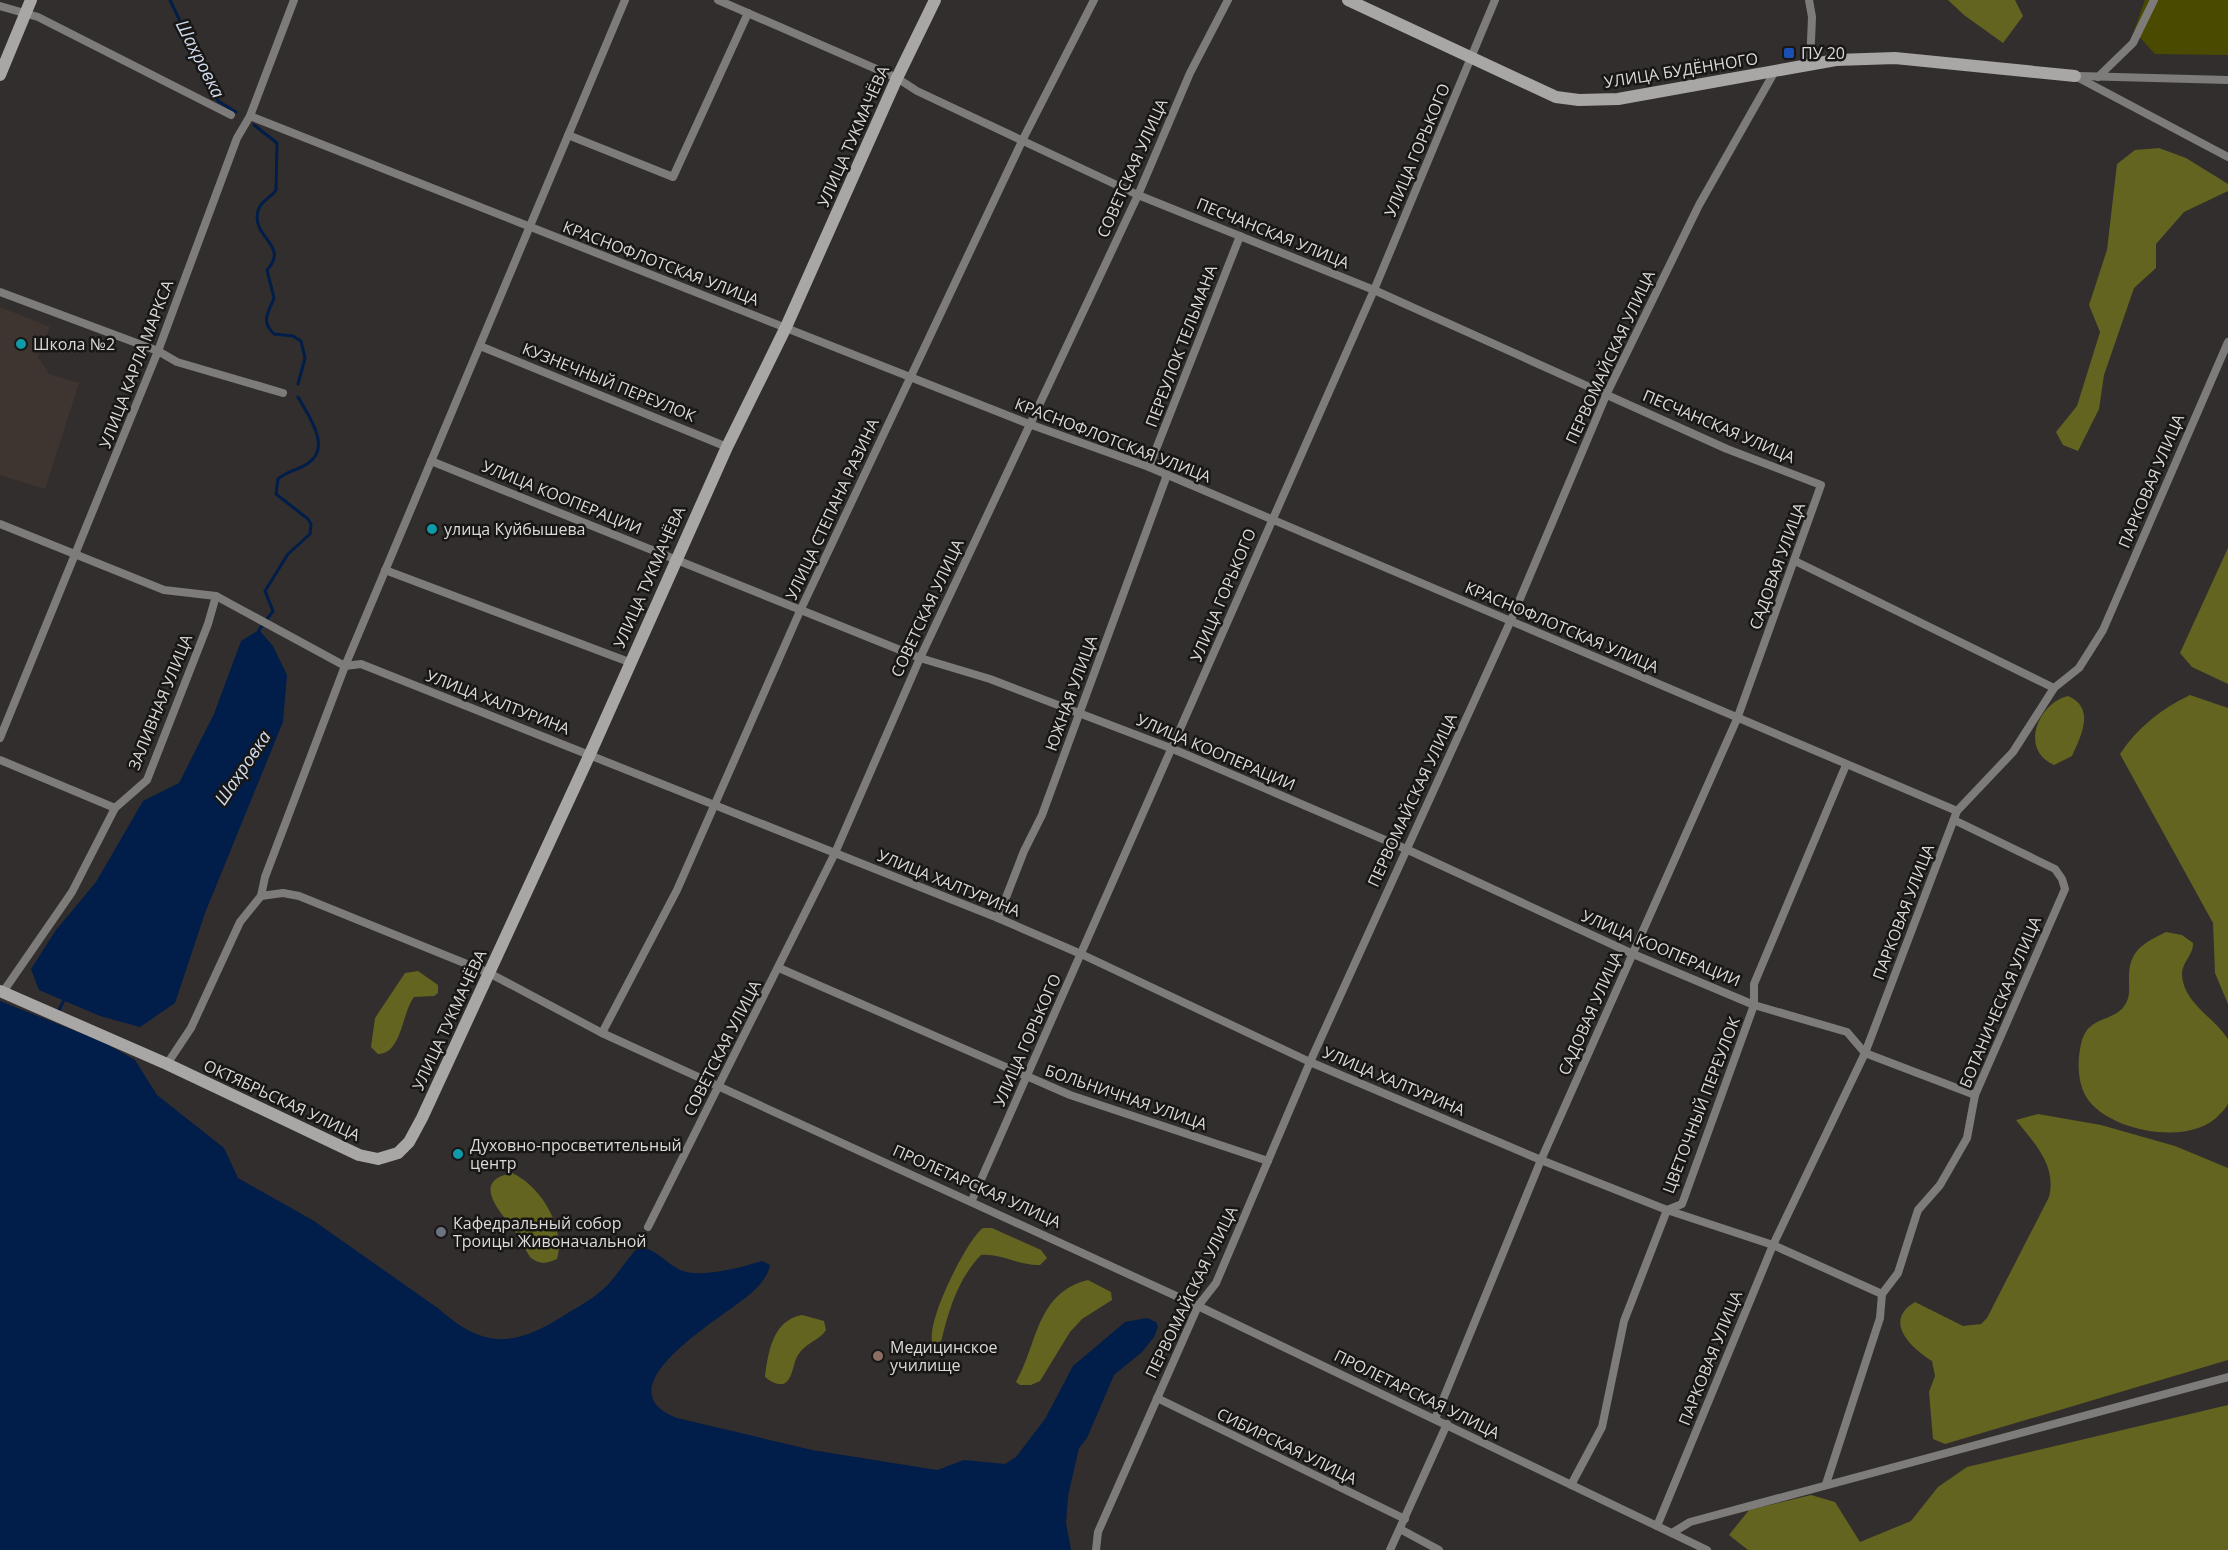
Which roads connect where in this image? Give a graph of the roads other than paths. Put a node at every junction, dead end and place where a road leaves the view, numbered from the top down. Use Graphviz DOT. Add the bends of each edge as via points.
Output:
graph roads {
  1 [pos="31,0"];
  2 [pos="294,0"];
  3 [pos="625,0"];
  4 [pos="718,0"];
  5 [pos="935,0"];
  6 [pos="1094,0"];
  7 [pos="1228,0"];
  8 [pos="1348,0"];
  9 [pos="1495,0"];
  10 [pos="1809,0"];
  11 [pos="2154,0"];
  12 [pos="0,6"];
  13 [pos="748,13"];
  14 [pos="26,14"];
  15 [pos="1471,57"];
  16 [pos="1810,65"];
  17 [pos="1775,71"];
  18 [pos="0,75"];
  19 [pos="2075,76"];
  20 [pos="2098,77"];
  21 [pos="897,78"];
  22 [pos="2228,80"];
  23 [pos="231,115"];
  24 [pos="250,116"];
  25 [pos="568,135"];
  26 [pos="1023,139"];
  27 [pos="2228,156"];
  28 [pos="1138,195"];
  29 [pos="529,228"];
  30 [pos="1240,236"];
  31 [pos="1374,290"];
  32 [pos="0,292"];
  33 [pos="786,327"];
  34 [pos="2228,342"];
  35 [pos="480,346"];
  36 [pos="158,351"];
  37 [pos="911,376"];
  38 [pos="283,393"];
  39 [pos="1607,393"];
  40 [pos="1029,424"];
  41 [pos="727,447"];
  42 [pos="432,461"];
  43 [pos="1149,467"];
  44 [pos="1167,475"];
  45 [pos="1821,485"];
  46 [pos="1272,521"];
  47 [pos="0,524"];
  48 [pos="76,553"];
  49 [pos="676,559"];
  50 [pos="1795,561"];
  51 [pos="386,570"];
  52 [pos="216,596"];
  53 [pos="800,611"];
  54 [pos="1511,620"];
  55 [pos="920,658"];
  56 [pos="629,662"];
  57 [pos="345,666"];
  58 [pos="2054,688"];
  59 [pos="1079,712"];
  60 [pos="1737,719"];
  61 [pos="0,738"];
  62 [pos="1173,750"];
  63 [pos="590,754"];
  64 [pos="0,760"];
  65 [pos="1846,765"];
  66 [pos="716,805"];
  67 [pos="115,808"];
  68 [pos="1956,815"];
  69 [pos="1406,849"];
  70 [pos="835,853"];
  71 [pos="261,896"];
  72 [pos="998,918"];
  73 [pos="1081,954"];
  74 [pos="1633,954"];
  75 [pos="779,968"];
  76 [pos="489,974"];
  77 [pos="1,992"];
  78 [pos="1754,1005"];
  79 [pos="603,1033"];
  80 [pos="1865,1053"];
  81 [pos="1310,1062"];
  82 [pos="167,1065"];
  83 [pos="1027,1078"];
  84 [pos="719,1087"];
  85 [pos="1975,1095"];
  86 [pos="384,1158"];
  87 [pos="1541,1160"];
  88 [pos="1268,1161"];
  89 [pos="972,1200"];
  90 [pos="1667,1210"];
  91 [pos="648,1227"];
  92 [pos="1773,1245"];
  93 [pos="1882,1294"];
  94 [pos="1198,1305"];
  95 [pos="2228,1377"];
  96 [pos="1157,1398"];
  97 [pos="1435,1419"];
  98 [pos="1447,1425"];
  99 [pos="1826,1484"];
  100 [pos="1571,1485"];
  101 [pos="1405,1519"];
  102 [pos="1657,1526"];
  103 [pos="1400,1529"];
  104 [pos="1672,1533"];
  105 [pos="1096,1550"];
  106 [pos="1390,1550"];
  107 [pos="1439,1550"];
  108 [pos="1707,1550"];
  1 -- 14 [label="street"];
  2 -- 24 [label="street, УЛИЦА КАРЛА МАРКСА"];
  3 -- 25 [label="street"];
  4 -- 13 [label="street, ПЕСЧАНСКАЯ УЛИЦА"];
  5 -- 21 [label="street, УЛИЦА ТУКМАЧЁВА"];
  6 -- 26 [label="street, УЛИЦА СТЕПАНА РАЗИНА"];
  7 -- 28 [label="street, СОВЕТСКАЯ УЛИЦА" via="1190,73"];
  8 -- 15 [label="street, УЛИЦА БУДЁННОГО"];
  9 -- 15 [label="street, УЛИЦА ГОРЬКОГО"];
  10 -- 16 [label="street"];
  11 -- 20 [label="street" via="2133,43"];
  12 -- 14 [label="street"];
  13 -- 21 [label="street, ПЕСЧАНСКАЯ УЛИЦА"];
  13 -- 25 [label="street" via="673,177"];
  14 -- 18 [label="street"];
  14 -- 23 [label="street"];
  15 -- 17 [label="street, УЛИЦА БУДЁННОГО" via="1556,96 1579,100 1618,99"];
  15 -- 31 [label="street, УЛИЦА ГОРЬКОГО"];
  16 -- 17 [label="street, УЛИЦА БУДЁННОГО"];
  16 -- 19 [label="street, УЛИЦА БУДЁННОГО" via="1895,58"];
  17 -- 39 [label="street, ПЕРВОМАЙСКАЯ УЛИЦА" via="1699,205"];
  19 -- 20 [label="street"];
  19 -- 27 [label="street"];
  20 -- 22 [label="street"];
  21 -- 26 [label="street, ПЕСЧАНСКАЯ УЛИЦА"];
  21 -- 33 [label="street, УЛИЦА ТУКМАЧЁВА"];
  24 -- 29 [label="street, КРАСНОФЛОТСКАЯ УЛИЦА"];
  24 -- 36 [label="street, УЛИЦА КАРЛА МАРКСА" via="237,138"];
  25 -- 29 [label="street"];
  26 -- 28 [label="street, ПЕСЧАНСКАЯ УЛИЦА"];
  26 -- 37 [label="street, УЛИЦА СТЕПАНА РАЗИНА"];
  28 -- 30 [label="street, ПЕСЧАНСКАЯ УЛИЦА"];
  28 -- 40 [label="street, СОВЕТСКАЯ УЛИЦА"];
  29 -- 33 [label="street, КРАСНОФЛОТСКАЯ УЛИЦА"];
  29 -- 35 [label="street"];
  30 -- 31 [label="street, ПЕСЧАНСКАЯ УЛИЦА"];
  30 -- 43 [label="street, ПЕРЕУЛОК ТЕЛЬМАНА"];
  31 -- 39 [label="street, ПЕСЧАНСКАЯ УЛИЦА"];
  31 -- 46 [label="street, УЛИЦА ГОРЬКОГО"];
  32 -- 36 [label="street"];
  33 -- 37 [label="street, КРАСНОФЛОТСКАЯ УЛИЦА"];
  33 -- 41 [label="street, УЛИЦА ТУКМАЧЁВА"];
  34 -- 58 [label="street, ПАРКОВАЯ УЛИЦА" via="2103,630 2079,668"];
  35 -- 41 [label="street, КУЗНЕЧНЫЙ ПЕРЕУЛОК"];
  35 -- 42 [label="street"];
  36 -- 38 [label="street" via="177,362"];
  36 -- 48 [label="street, УЛИЦА КАРЛА МАРКСА"];
  37 -- 40 [label="street, КРАСНОФЛОТСКАЯ УЛИЦА"];
  37 -- 53 [label="street, УЛИЦА СТЕПАНА РАЗИНА"];
  39 -- 45 [label="street, ПЕСЧАНСКАЯ УЛИЦА" via="1727,449"];
  39 -- 54 [label="street, ПЕРВОМАЙСКАЯ УЛИЦА"];
  40 -- 43 [label="street, КРАСНОФЛОТСКАЯ УЛИЦА"];
  40 -- 55 [label="street, СОВЕТСКАЯ УЛИЦА"];
  41 -- 49 [label="street, УЛИЦА ТУКМАЧЁВА"];
  42 -- 49 [label="street, УЛИЦА КООПЕРАЦИИ"];
  42 -- 51 [label="street"];
  43 -- 44 [label="street, КРАСНОФЛОТСКАЯ УЛИЦА"];
  44 -- 46 [label="street, КРАСНОФЛОТСКАЯ УЛИЦА"];
  44 -- 59 [label="street, ЮЖНАЯ УЛИЦА"];
  45 -- 50 [label="street, САДОВАЯ УЛИЦА"];
  46 -- 54 [label="street, КРАСНОФЛОТСКАЯ УЛИЦА"];
  46 -- 62 [label="street, УЛИЦА ГОРЬКОГО"];
  47 -- 48 [label="street, УЛИЦА ХАЛТУРИНА"];
  48 -- 52 [label="street, УЛИЦА ХАЛТУРИНА" via="165,590"];
  48 -- 61 [label="street, УЛИЦА КАРЛА МАРКСА"];
  49 -- 53 [label="street, УЛИЦА КООПЕРАЦИИ"];
  49 -- 56 [label="street, УЛИЦА ТУКМАЧЁВА"];
  50 -- 58 [label="street"];
  50 -- 60 [label="street, САДОВАЯ УЛИЦА"];
  51 -- 56 [label="street"];
  51 -- 57 [label="street"];
  52 -- 57 [label="street, УЛИЦА ХАЛТУРИНА"];
  52 -- 67 [label="street, ЗАЛИВНАЯ УЛИЦА" via="147,780"];
  53 -- 55 [label="street, УЛИЦА КООПЕРАЦИИ"];
  53 -- 66 [label="street, УЛИЦА СТЕПАНА РАЗИНА"];
  54 -- 60 [label="street, КРАСНОФЛОТСКАЯ УЛИЦА"];
  54 -- 69 [label="street, ПЕРВОМАЙСКАЯ УЛИЦА"];
  55 -- 59 [label="street, УЛИЦА КООПЕРАЦИИ"];
  55 -- 70 [label="street, СОВЕТСКАЯ УЛИЦА"];
  56 -- 63 [label="street, УЛИЦА ТУКМАЧЁВА"];
  57 -- 63 [label="street, УЛИЦА ХАЛТУРИНА" via="361,664"];
  57 -- 71 [label="street"];
  58 -- 68 [label="street, ПАРКОВАЯ УЛИЦА" via="2013,752"];
  59 -- 62 [label="street, УЛИЦА КООПЕРАЦИИ"];
  59 -- 72 [label="street, ЮЖНАЯ УЛИЦА" via="1042,815"];
  60 -- 65 [label="street, КРАСНОФЛОТСКАЯ УЛИЦА"];
  60 -- 74 [label="street, САДОВАЯ УЛИЦА"];
  62 -- 69 [label="street, УЛИЦА КООПЕРАЦИИ"];
  62 -- 73 [label="street, УЛИЦА ГОРЬКОГО"];
  63 -- 66 [label="street, УЛИЦА ХАЛТУРИНА"];
  63 -- 76 [label="street, УЛИЦА ТУКМАЧЁВА"];
  64 -- 67 [label="street"];
  65 -- 68 [label="street, КРАСНОФЛОТСКАЯ УЛИЦА"];
  65 -- 78 [label="street, ЦВЕТОЧНЫЙ ПЕРЕУЛОК" via="1754,984"];
  66 -- 70 [label="street, УЛИЦА ХАЛТУРИНА"];
  66 -- 79 [label="street, УЛИЦА СТЕПАНА РАЗИНА"];
  67 -- 77 [label="street, ЗАЛИВНАЯ УЛИЦА" via="72,892"];
  68 -- 80 [label="street, ПАРКОВАЯ УЛИЦА"];
  68 -- 85 [label="street, БОТАНИЧЕСКАЯ УЛИЦА" via="2055,869 2065,889"];
  69 -- 74 [label="street, УЛИЦА КООПЕРАЦИИ"];
  69 -- 81 [label="street, ПЕРВОМАЙСКАЯ УЛИЦА"];
  70 -- 72 [label="street, УЛИЦА ХАЛТУРИНА"];
  70 -- 75 [label="street, СОВЕТСКАЯ УЛИЦА"];
  71 -- 76 [label="street, ПРОЛЕТАРСКАЯ УЛИЦА" via="299,896"];
  71 -- 82 [label="street" via="240,922 191,1028"];
  72 -- 73 [label="street, УЛИЦА ХАЛТУРИНА"];
  73 -- 81 [label="street, УЛИЦА ХАЛТУРИНА"];
  73 -- 83 [label="street, УЛИЦА ГОРЬКОГО"];
  74 -- 78 [label="street, УЛИЦА КООПЕРАЦИИ"];
  74 -- 87 [label="street, САДОВАЯ УЛИЦА"];
  75 -- 83 [label="street, БОЛЬНИЧНАЯ УЛИЦА"];
  75 -- 84 [label="street, СОВЕТСКАЯ УЛИЦА"];
  76 -- 79 [label="street, ПРОЛЕТАРСКАЯ УЛИЦА"];
  76 -- 86 [label="street, УЛИЦА ТУКМАЧЁВА" via="409,1142 398,1153"];
  77 -- 82 [label="street, ОКТЯБРЬСКАЯ УЛИЦА"];
  78 -- 80 [label="street, УЛИЦА КООПЕРАЦИИ" via="1847,1032"];
  78 -- 90 [label="street, ЦВЕТОЧНЫЙ ПЕРЕУЛОК" via="1682,1204"];
  79 -- 84 [label="street, ПРОЛЕТАРСКАЯ УЛИЦА"];
  80 -- 85 [label="street, УЛИЦА КООПЕРАЦИИ"];
  80 -- 92 [label="street, ПАРКОВАЯ УЛИЦА"];
  81 -- 87 [label="street, УЛИЦА ХАЛТУРИНА"];
  81 -- 88 [label="street, ПЕРВОМАЙСКАЯ УЛИЦА"];
  82 -- 86 [label="street, ОКТЯБРЬСКАЯ УЛИЦА" via="359,1155"];
  83 -- 88 [label="street, БОЛЬНИЧНАЯ УЛИЦА"];
  83 -- 89 [label="street, УЛИЦА ГОРЬКОГО"];
  84 -- 89 [label="street, ПРОЛЕТАРСКАЯ УЛИЦА"];
  84 -- 91 [label="street, СОВЕТСКАЯ УЛИЦА"];
  85 -- 93 [label="street, БОТАНИЧЕСКАЯ УЛИЦА" via="1967,1138 1940,1185 1918,1210 1898,1273"];
  87 -- 90 [label="street, УЛИЦА ХАЛТУРИНА"];
  87 -- 97 [label="street, САДОВАЯ УЛИЦА"];
  88 -- 94 [label="street, ПЕРВОМАЙСКАЯ УЛИЦА" via="1215,1283"];
  89 -- 94 [label="street, ПРОЛЕТАРСКАЯ УЛИЦА"];
  90 -- 92 [label="street, УЛИЦА ХАЛТУРИНА"];
  90 -- 100 [label="street, ЦВЕТОЧНЫЙ ПЕРЕУЛОК" via="1624,1321 1602,1427"];
  92 -- 93 [label="street, УЛИЦА ХАЛТУРИНА"];
  92 -- 102 [label="street, ПАРКОВАЯ УЛИЦА"];
  93 -- 99 [label="street, БОТАНИЧЕСКАЯ УЛИЦА" via="1880,1318"];
  94 -- 96 [label="street, ПЕРВОМАЙСКАЯ УЛИЦА"];
  94 -- 97 [label="street, ПРОЛЕТАРСКАЯ УЛИЦА"];
  95 -- 99 [label="street"];
  96 -- 101 [label="street, СИБИРСКАЯ УЛИЦА"];
  96 -- 105 [label="street, ПЕРВОМАЙСКАЯ УЛИЦА" via="1098,1532"];
  97 -- 98 [label="street, ПРОЛЕТАРСКАЯ УЛИЦА"];
  98 -- 100 [label="street, ПРОЛЕТАРСКАЯ УЛИЦА"];
  98 -- 101 [label="street"];
  99 -- 104 [label="street" via="1690,1522"];
  100 -- 102 [label="street, ПРОЛЕТАРСКАЯ УЛИЦА"];
  101 -- 103 [label="street"];
  102 -- 104 [label="street, ПРОЛЕТАРСКАЯ УЛИЦА"];
  103 -- 106 [label="street"];
  103 -- 107 [label="street"];
  104 -- 108 [label="street, ПРОЛЕТАРСКАЯ УЛИЦА"];
}
